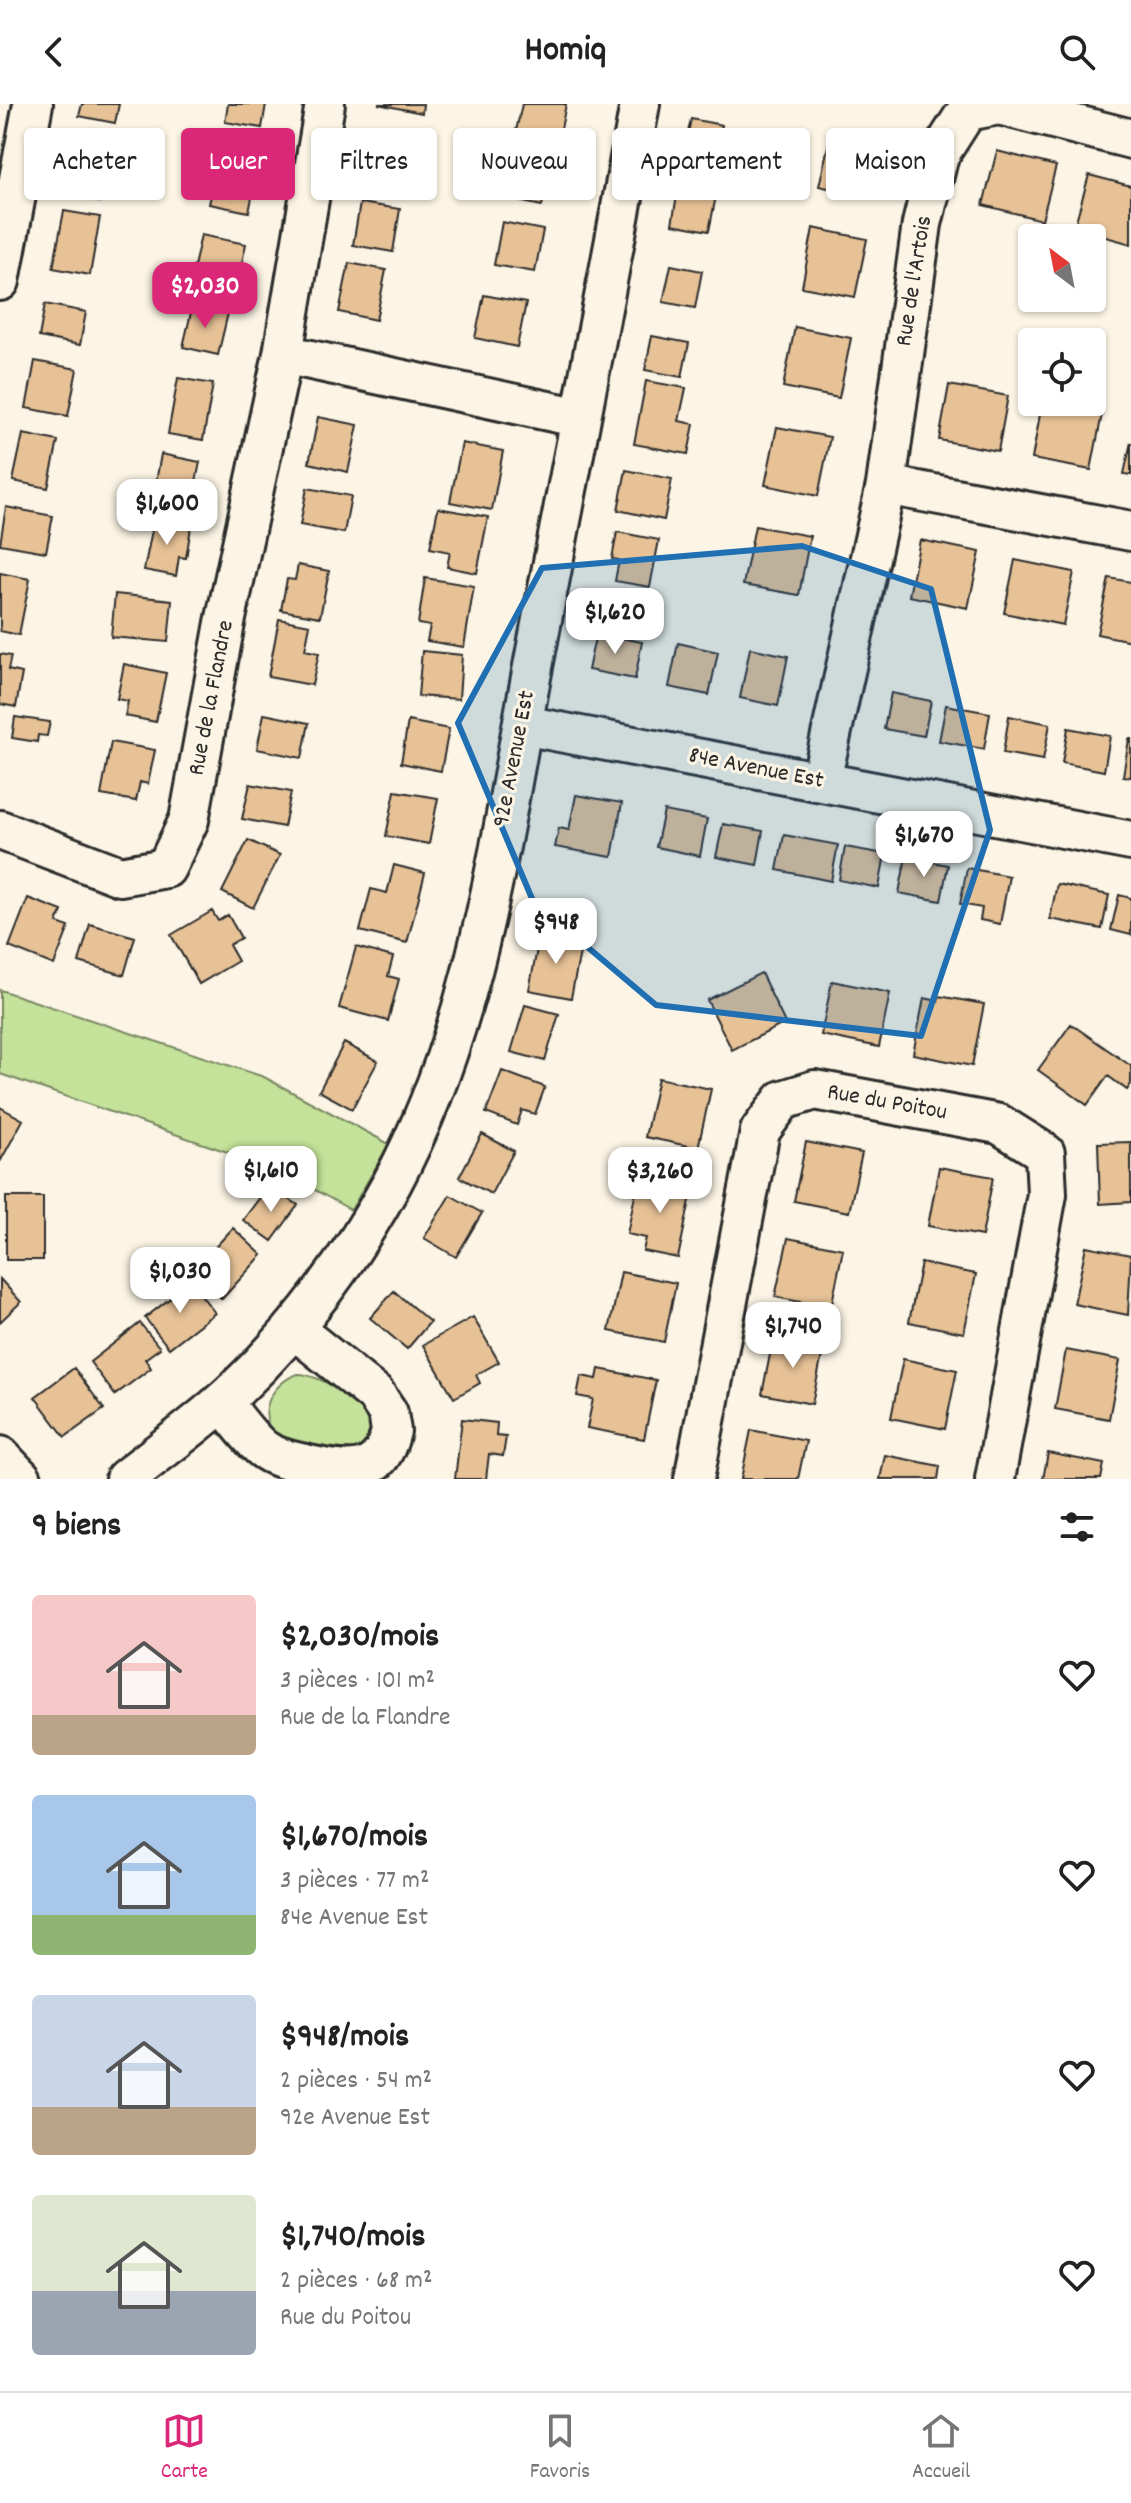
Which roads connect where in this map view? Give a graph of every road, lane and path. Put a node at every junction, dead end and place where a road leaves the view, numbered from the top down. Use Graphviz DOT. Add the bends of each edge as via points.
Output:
graph roads {
  1 [pos="33,104"];
  2 [pos="325,104"];
  3 [pos="640,104"];
  4 [pos="1131,139"];
  5 [pos="0,281"];
  6 [pos="283,354"];
  7 [pos="581,418"];
  8 [pos="886,485"];
  9 [pos="1131,531"];
  10 [pos="523,725"];
  11 [pos="821,781"];
  12 [pos="0,830"];
  13 [pos="1131,841"];
  14 [pos="293,1328"];
  15 [pos="222,1402"];
  16 [pos="0,1456"];
  17 [pos="22,1479"];
  18 [pos="125,1479"];
  19 [pos="694,1479"];
  20 [pos="995,1479"];
  1 -- 5 [label="street"];
  2 -- 6 [label="street, Rue de la Flandre"];
  3 -- 7 [label="street, 92e Avenue Est"];
  4 -- 8 [label="street, Rue de l'Artois" via="999,105 967,111 939,155 922,224"];
  6 -- 7 [label="street"];
  6 -- 12 [label="street, Rue de la Flandre" via="189,820 166,868 120,876"];
  7 -- 10 [label="street, 92e Avenue Est"];
  8 -- 9 [label="street"];
  8 -- 11 [label="street, Rue de l'Artois"];
  10 -- 11 [label="street, 84e Avenue Est"];
  10 -- 14 [label="street, 92e Avenue Est" via="474,961 441,1079 383,1199"];
  11 -- 13 [label="street, 84e Avenue Est"];
  14 -- 15 [label="street, 92e Avenue Est"];
  14 -- 15 [label="street" via="383,1403 391,1431 379,1458 363,1469 344,1472 277,1457 254,1440"];
  15 -- 18 [label="street, 92e Avenue Est"];
  16 -- 17 [label="street"];
  19 -- 20 [label="street, Rue du Poitou" via="760,1131 783,1100 815,1090 999,1124 1045,1153 1047,1194"];
}
